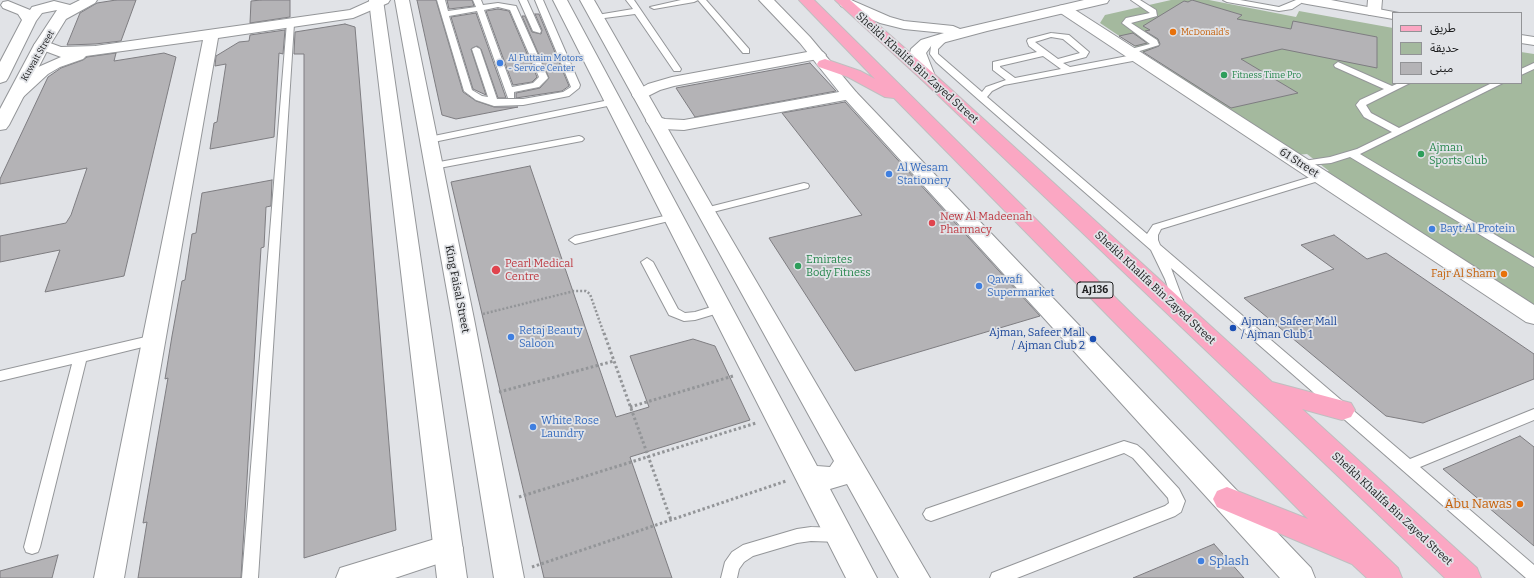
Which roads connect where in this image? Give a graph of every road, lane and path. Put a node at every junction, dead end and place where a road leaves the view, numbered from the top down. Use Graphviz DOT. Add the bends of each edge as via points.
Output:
graph roads {
  1 [pos="46,0"];
  2 [pos="90,0"];
  3 [pos="402,0"];
  4 [pos="441,0"];
  5 [pos="523,0"];
  6 [pos="539,0"];
  7 [pos="560,0"];
  8 [pos="630,0"];
  9 [pos="694,0"];
  10 [pos="702,0"];
  11 [pos="766,0"];
  12 [pos="806,0"];
  13 [pos="1102,0"];
  14 [pos="1135,0"];
  15 [pos="1227,0"];
  16 [pos="1302,0"];
  17 [pos="1307,0"];
  18 [pos="844,2"];
  19 [pos="501,3"];
  20 [pos="478,4"];
  21 [pos="4,5"];
  22 [pos="378,6"];
  23 [pos="1374,6"];
  24 [pos="654,7"];
  25 [pos="592,9"];
  26 [pos="1064,9"];
  27 [pos="637,11"];
  28 [pos="445,14"];
  29 [pos="1392,15"];
  30 [pos="61,16"];
  31 [pos="29,20"];
  32 [pos="290,24"];
  33 [pos="984,27"];
  34 [pos="537,31"];
  35 [pos="211,35"];
  36 [pos="945,38"];
  37 [pos="1522,39"];
  38 [pos="1534,41"];
  39 [pos="42,45"];
  40 [pos="493,46"];
  41 [pos="466,50"];
  42 [pos="95,51"];
  43 [pos="746,51"];
  44 [pos="1044,53"];
  45 [pos="1134,54"];
  46 [pos="822,60"];
  47 [pos="1056,62"];
  48 [pos="1522,63"];
  49 [pos="1338,65"];
  50 [pos="1534,66"];
  51 [pos="677,69"];
  52 [pos="1068,70"];
  53 [pos="1522,72"];
  54 [pos="927,76"];
  55 [pos="0,78"];
  56 [pos="1013,81"];
  57 [pos="1404,84"];
  58 [pos="1497,84"];
  59 [pos="508,90"];
  60 [pos="1391,90"];
  61 [pos="16,95"];
  62 [pos="640,95"];
  63 [pos="850,95"];
  64 [pos="982,98"];
  65 [pos="614,102"];
  66 [pos="494,103"];
  67 [pos="513,103"];
  68 [pos="913,106"];
  69 [pos="655,121"];
  70 [pos="0,125"];
  71 [pos="1399,132"];
  72 [pos="579,139"];
  73 [pos="429,140"];
  74 [pos="1352,154"];
  75 [pos="1301,164"];
  76 [pos="434,166"];
  77 [pos="1321,177"];
  78 [pos="804,186"];
  79 [pos="705,211"];
  80 [pos="673,217"];
  81 [pos="575,240"];
  82 [pos="1158,251"];
  83 [pos="647,262"];
  84 [pos="1534,263"];
  85 [pos="721,308"];
  86 [pos="1182,314"];
  87 [pos="1534,316"];
  88 [pos="463,319"];
  89 [pos="154,340"];
  90 [pos="80,358"];
  91 [pos="614,361"];
  92 [pos="753,370"];
  93 [pos="0,376"];
  94 [pos="1262,388"];
  95 [pos="477,397"];
  96 [pos="630,407"];
  97 [pos="1342,410"];
  98 [pos="1534,414"];
  99 [pos="778,417"];
  100 [pos="648,457"];
  101 [pos="848,460"];
  102 [pos="1408,466"];
  103 [pos="807,474"];
  104 [pos="1227,499"];
  105 [pos="496,504"];
  106 [pos="931,514"];
  107 [pos="671,520"];
  108 [pos="840,535"];
  109 [pos="32,547"];
  110 [pos="448,548"];
  111 [pos="1364,555"];
  112 [pos="1534,575"];
  113 [pos="509,576"];
  114 [pos="109,578"];
  115 [pos="250,578"];
  116 [pos="351,578"];
  117 [pos="452,578"];
  118 [pos="729,578"];
  119 [pos="862,578"];
  120 [pos="915,578"];
  121 [pos="998,578"];
  122 [pos="1300,578"];
  123 [pos="1387,578"];
  124 [pos="1466,578"];
  1 -- 21 [label="street"];
  2 -- 30 [label="street, Kuwait Street"];
  3 -- 73 [label="street, King Faisal Street"];
  4 -- 28 [label="lane"];
  5 -- 34 [label="lane"];
  6 -- 67 [label="lane" via="576,85 566,94"];
  7 -- 65 [label="street"];
  8 -- 27 [label="lane"];
  9 -- 24 [label="lane"];
  10 -- 43 [label="lane"];
  11 -- 46 [label="street"];
  12 -- 68 [label="main road, AJ136"];
  13 -- 26 [label="street"];
  14 -- 45 [label="lane" via="1152,10 1154,14 1128,20 1126,23 1155,45"];
  15 -- 16 [label="lane" via="1279,9"];
  17 -- 23 [label="street"];
  18 -- 33 [label="street" via="885,20 914,27 948,30"];
  18 -- 54 [label="main road, Sheikh Khalifa Bin Zayed Street"];
  19 -- 20 [label="lane"];
  19 -- 59 [label="lane" via="514,10 544,78 536,85"];
  20 -- 28 [label="lane"];
  20 -- 40 [label="lane"];
  21 -- 31 [label="street" via="23,10"];
  22 -- 32 [label="street" via="353,14"];
  22 -- 110 [label="street"];
  23 -- 29 [label="street"];
  25 -- 27 [label="lane"];
  25 -- 62 [label="street"];
  26 -- 33 [label="street"];
  26 -- 45 [label="street, 61 Street"];
  27 -- 51 [label="lane"];
  28 -- 41 [label="lane"];
  30 -- 31 [label="street" via="65,8 54,6 38,10"];
  30 -- 39 [label="street, Kuwait Street"];
  31 -- 55 [label="street"];
  32 -- 35 [label="street"];
  32 -- 115 [label="lane"];
  33 -- 36 [label="street"];
  35 -- 42 [label="street"];
  35 -- 89 [label="street"];
  36 -- 54 [label="street" via="926,43 919,49 919,57"];
  36 -- 64 [label="lane" via="934,48 936,57"];
  37 -- 38 [label="street"];
  39 -- 42 [label="street" via="59,52"];
  39 -- 61 [label="street, Kuwait Street"];
  40 -- 41 [label="lane"];
  40 -- 59 [label="lane"];
  41 -- 66 [label="lane"];
  41 -- 66 [label="lane" via="468,91 478,98"];
  42 -- 61 [label="street" via="62,60 48,67"];
  44 -- 47 [label="lane"];
  44 -- 47 [label="lane" via="1032,44 1034,38 1055,35 1066,37 1085,51 1083,55"];
  44 -- 56 [label="lane" via="996,64 996,68"];
  45 -- 52 [label="lane"];
  45 -- 75 [label="street, 61 Street"];
  46 -- 62 [label="street" via="672,82 654,87"];
  46 -- 63 [label="street"];
  46 -- 68 [label="main road"];
  47 -- 52 [label="lane"];
  48 -- 50 [label="lane"];
  49 -- 60 [label="lane"];
  50 -- 53 [label="lane"];
  52 -- 56 [label="lane"];
  54 -- 86 [label="main road, Sheikh Khalifa Bin Zayed Street"];
  56 -- 64 [label="lane" via="989,89"];
  57 -- 60 [label="lane"];
  58 -- 71 [label="lane"];
  59 -- 67 [label="lane"];
  60 -- 71 [label="lane" via="1363,102 1361,108 1371,118"];
  61 -- 70 [label="street, Kuwait Street"];
  62 -- 69 [label="street"];
  63 -- 69 [label="street" via="684,125"];
  63 -- 104 [label="street"];
  64 -- 82 [label="lane"];
  65 -- 73 [label="lane"];
  65 -- 80 [label="street"];
  66 -- 67 [label="lane"];
  68 -- 111 [label="main road, AJ136" via="1127,323"];
  69 -- 79 [label="street"];
  71 -- 74 [label="lane"];
  72 -- 76 [label="lane"];
  73 -- 76 [label="street, King Faisal Street"];
  74 -- 75 [label="lane" via="1318,163"];
  74 -- 84 [label="lane"];
  75 -- 77 [label="street, 61 Street"];
  76 -- 88 [label="street, King Faisal Street"];
  77 -- 82 [label="lane" via="1162,224 1152,235"];
  77 -- 87 [label="street, 61 Street"];
  78 -- 79 [label="lane"];
  79 -- 101 [label="street"];
  80 -- 81 [label="lane"];
  80 -- 85 [label="street"];
  82 -- 86 [label="lane" via="1171,278"];
  82 -- 97 [label="lane"];
  83 -- 85 [label="lane" via="673,312 684,317"];
  85 -- 92 [label="street"];
  86 -- 94 [label="main road, Sheikh Khalifa Bin Zayed Street"];
  88 -- 91 [label="path" via="574,291 586,291 593,297"];
  88 -- 95 [label="street, King Faisal Street"];
  89 -- 90 [label="lane"];
  89 -- 114 [label="street"];
  90 -- 93 [label="lane"];
  90 -- 109 [label="lane"];
  91 -- 95 [label="path"];
  91 -- 96 [label="path"];
  92 -- 96 [label="path"];
  92 -- 99 [label="street"];
  94 -- 97 [label="main road"];
  94 -- 124 [label="main road, Sheikh Khalifa Bin Zayed Street"];
  95 -- 105 [label="street, King Faisal Street"];
  96 -- 100 [label="path"];
  97 -- 102 [label="lane"];
  98 -- 102 [label="lane"];
  99 -- 100 [label="path"];
  99 -- 103 [label="street"];
  100 -- 105 [label="path"];
  100 -- 107 [label="path"];
  101 -- 103 [label="street" via="846,468 834,478 815,478"];
  101 -- 120 [label="street"];
  102 -- 112 [label="lane"];
  103 -- 107 [label="path"];
  103 -- 108 [label="street"];
  104 -- 111 [label="main road"];
  104 -- 122 [label="street"];
  105 -- 113 [label="street, King Faisal Street"];
  106 -- 121 [label="lane" via="1124,447 1138,454 1174,494 1176,507 1170,511"];
  107 -- 113 [label="path"];
  108 -- 118 [label="lane" via="797,536 749,550 738,557 731,567"];
  108 -- 119 [label="street"];
  110 -- 116 [label="street"];
  110 -- 117 [label="street"];
  111 -- 123 [label="main road, AJ136"];
}
